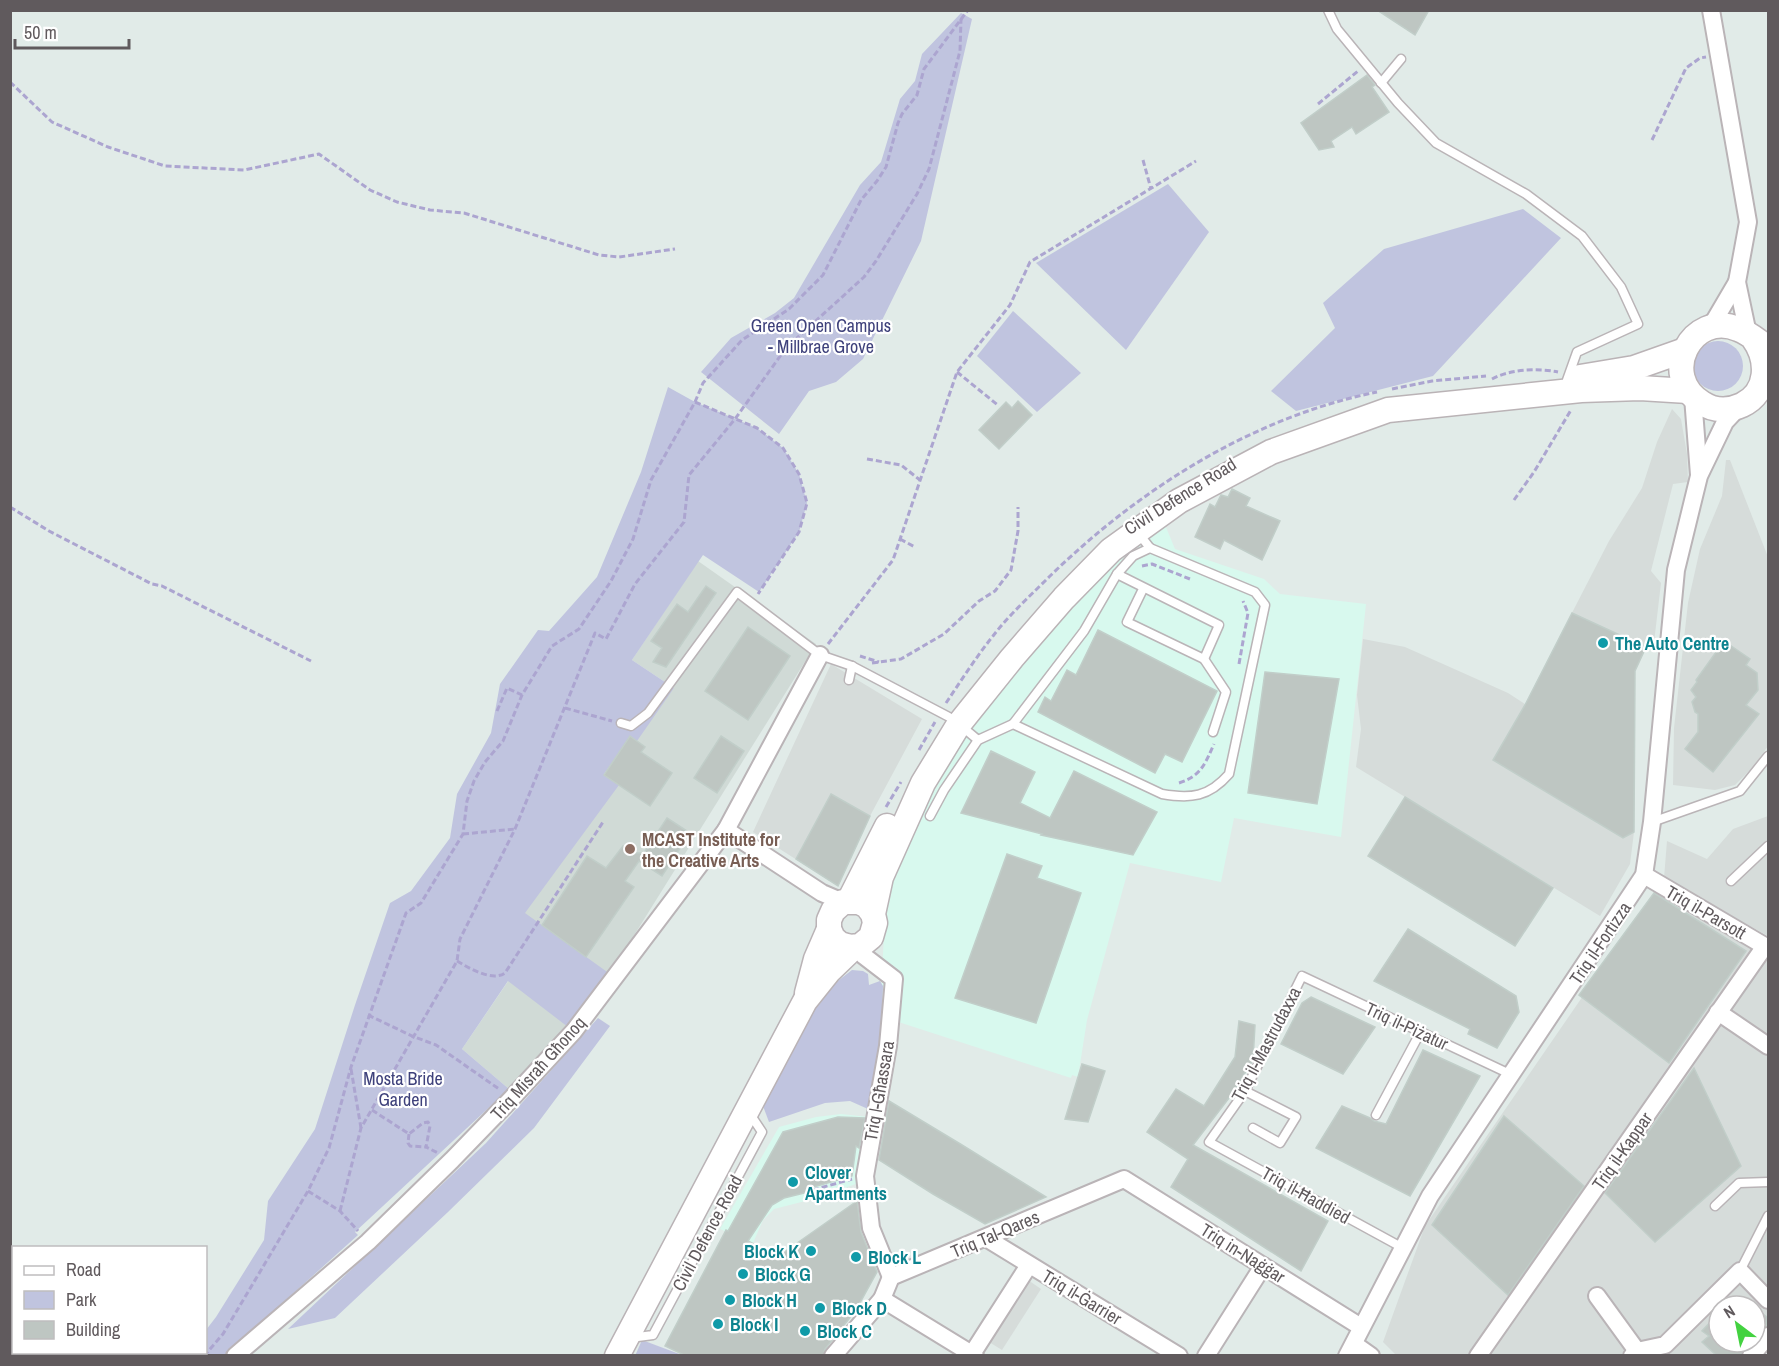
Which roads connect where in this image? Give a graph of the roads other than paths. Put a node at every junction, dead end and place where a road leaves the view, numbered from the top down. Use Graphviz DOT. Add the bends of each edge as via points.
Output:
graph roads {
  1 [pos="1328,10"];
  2 [pos="1711,10"];
  3 [pos="1401,59"];
  4 [pos="1381,83"];
  5 [pos="1737,282"];
  6 [pos="1710,328"];
  7 [pos="1757,340"];
  8 [pos="1685,350"];
  9 [pos="1572,381"];
  10 [pos="1765,382"];
  11 [pos="1690,394"];
  12 [pos="1741,405"];
  13 [pos="1699,476"];
  14 [pos="1144,540"];
  15 [pos="1117,574"];
  16 [pos="1143,589"];
  17 [pos="820,655"];
  18 [pos="1204,659"];
  19 [pos="852,666"];
  20 [pos="849,680"];
  21 [pos="951,719"];
  22 [pos="621,723"];
  23 [pos="1013,724"];
  24 [pos="1215,734"];
  25 [pos="978,740"];
  26 [pos="1768,756"];
  27 [pos="925,784"];
  28 [pos="930,816"];
  29 [pos="1653,822"];
  30 [pos="726,830"];
  31 [pos="1768,846"];
  32 [pos="1644,875"];
  33 [pos="1731,881"];
  34 [pos="834,909"];
  35 [pos="864,936"];
  36 [pos="1767,945"];
  37 [pos="1302,976"];
  38 [pos="805,1001"];
  39 [pos="1719,1012"];
  40 [pos="1420,1033"];
  41 [pos="1768,1046"];
  42 [pos="1512,1075"];
  43 [pos="1245,1091"];
  44 [pos="1376,1115"];
  45 [pos="1253,1128"];
  46 [pos="1209,1142"];
  47 [pos="1124,1179"];
  48 [pos="1768,1182"];
  49 [pos="1715,1206"];
  50 [pos="1768,1216"];
  51 [pos="986,1238"];
  52 [pos="1403,1248"];
  53 [pos="1029,1265"];
  54 [pos="1263,1266"];
  55 [pos="1740,1271"];
  56 [pos="891,1277"];
  57 [pos="1597,1296"];
  58 [pos="882,1299"];
  59 [pos="1768,1300"];
  60 [pos="1361,1327"];
  61 [pos="1768,1336"];
  62 [pos="622,1347"];
  63 [pos="1351,1350"];
  64 [pos="1641,1354"];
  65 [pos="974,1355"];
  66 [pos="235,1356"];
  67 [pos="833,1356"];
  68 [pos="1179,1356"];
  69 [pos="1206,1356"];
  70 [pos="1371,1356"];
  71 [pos="1478,1356"];
  72 [pos="1751,1356"];
  1 -- 4 [label="lane" via="1337,29"];
  2 -- 5 [label="street" via="1748,222"];
  3 -- 4 [label="lane"];
  4 -- 9 [label="lane" via="1436,142 1526,194 1582,236 1621,287 1638,324 1577,352"];
  5 -- 6 [label="street"];
  5 -- 7 [label="street"];
  6 -- 7 [label="main road" via="1737,328"];
  6 -- 8 [label="main road, Civil Defence Road" via="1699,333"];
  7 -- 10 [label="main road" via="1764,359"];
  8 -- 9 [label="main road, Civil Defence Road" via="1634,368"];
  8 -- 11 [label="main road" via="1681,371"];
  9 -- 11 [label="main road, Civil Defence Road"];
  9 -- 14 [label="main road, Civil Defence Road" via="1388,410 1271,452 1179,501"];
  9 -- 21 [label="main road, Civil Defence Road" via="1383,401 1267,445 1207,476 1102,538 1014,637"];
  10 -- 12 [label="main road"];
  11 -- 12 [label="main road, Civil Defence Road" via="1709,407"];
  11 -- 13 [label="street, Triq il-Fortizza"];
  12 -- 13 [label="street, Triq il-Fortizza" via="1725,422"];
  13 -- 29 [label="street, Triq il-Fortizza" via="1676,570"];
  14 -- 15 [label="lane"];
  14 -- 21 [label="main road, Civil Defence Road" via="1112,550"];
  14 -- 23 [label="lane" via="1255,592 1265,605 1229,774 1218,787 1199,795 1162,794"];
  15 -- 16 [label="lane"];
  15 -- 23 [label="lane" via="1084,631"];
  16 -- 18 [label="lane" via="1127,622"];
  16 -- 18 [label="lane" via="1220,625"];
  17 -- 19 [label="lane"];
  17 -- 22 [label="lane" via="737,592 648,713 631,726"];
  17 -- 30 [label="street, Triq Misraħ Għonoq"];
  18 -- 24 [label="lane" via="1226,692"];
  19 -- 20 [label="lane"];
  19 -- 21 [label="lane"];
  21 -- 25 [label="lane"];
  21 -- 27 [label="main road, Civil Defence Road"];
  21 -- 34 [label="main road, Civil Defence Road"];
  23 -- 25 [label="lane"];
  25 -- 27 [label="lane"];
  26 -- 29 [label="lane" via="1740,791"];
  27 -- 28 [label="lane"];
  27 -- 35 [label="main road, Civil Defence Road" via="881,878"];
  29 -- 32 [label="street, Triq il-Fortizza"];
  30 -- 34 [label="street"];
  30 -- 66 [label="street, Triq Misraħ Għonoq" via="574,1030 512,1098 368,1242"];
  31 -- 33 [label="lane"];
  32 -- 36 [label="street, Triq il-Parsott"];
  32 -- 42 [label="street, Triq il-Fortizza"];
  34 -- 35 [label="main road" via="833,938 840,944"];
  34 -- 35 [label="main road" via="859,902 867,906"];
  34 -- 38 [label="main road, Civil Defence Road"];
  35 -- 38 [label="main road, Civil Defence Road"];
  35 -- 56 [label="street, Triq l-Għassara" via="864,956 892,976 888,1046 865,1176 871,1228"];
  36 -- 39 [label="street, Triq il-Kappar"];
  37 -- 40 [label="lane, Triq il-Piżatur"];
  37 -- 43 [label="lane, Triq il-Mastrudaxxa"];
  38 -- 62 [label="main road, Civil Defence Road"];
  39 -- 41 [label="street"];
  39 -- 71 [label="street, Triq il-Kappar"];
  40 -- 42 [label="lane, Triq il-Piżatur"];
  40 -- 44 [label="lane"];
  42 -- 52 [label="street, Triq il-Fortizza" via="1430,1196"];
  43 -- 45 [label="lane" via="1296,1117 1280,1143"];
  43 -- 46 [label="lane, Triq il-Mastrudaxxa"];
  46 -- 52 [label="lane, Triq il-Ħaddied"];
  47 -- 51 [label="street, Triq Tal-Qares"];
  47 -- 54 [label="street, Triq in-Naġġar"];
  48 -- 49 [label="lane" via="1739,1183"];
  50 -- 55 [label="lane"];
  51 -- 53 [label="street, Triq il-Ġarrier"];
  51 -- 56 [label="street, Triq Tal-Qares"];
  52 -- 60 [label="street, Triq il-Fortizza"];
  53 -- 65 [label="street"];
  53 -- 68 [label="street, Triq il-Ġarrier"];
  54 -- 60 [label="street, Triq in-Naġġar"];
  54 -- 69 [label="street"];
  55 -- 59 [label="street"];
  55 -- 64 [label="street" via="1665,1345"];
  56 -- 58 [label="street"];
  57 -- 64 [label="street"];
  58 -- 65 [label="street"];
  58 -- 67 [label="street"];
  60 -- 63 [label="street, Triq il-Fortizza"];
  61 -- 72 [label="street"];
  63 -- 70 [label="street"];
}
